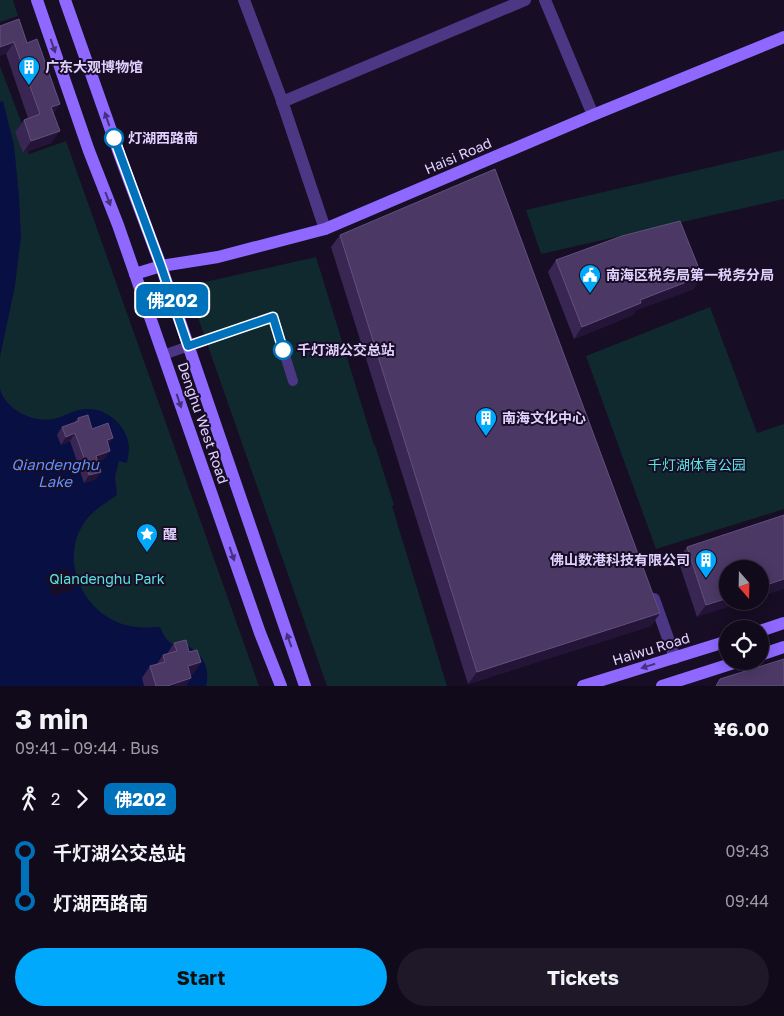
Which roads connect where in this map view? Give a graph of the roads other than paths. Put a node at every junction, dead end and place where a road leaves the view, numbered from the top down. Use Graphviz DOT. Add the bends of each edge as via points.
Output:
graph roads {
  1 [pos="37,0"];
  2 [pos="65,0"];
  3 [pos="244,0"];
  4 [pos="525,0"];
  5 [pos="546,0"];
  6 [pos="784,37"];
  7 [pos="282,102"];
  8 [pos="593,115"];
  9 [pos="325,229"];
  10 [pos="161,266"];
  11 [pos="135,274"];
  12 [pos="188,346"];
  13 [pos="163,354"];
  14 [pos="293,381"];
  15 [pos="651,592"];
  16 [pos="784,624"];
  17 [pos="769,628"];
  18 [pos="719,644"];
  19 [pos="784,647"];
  20 [pos="769,652"];
  21 [pos="675,658"];
  22 [pos="719,669"];
  23 [pos="685,683"];
  24 [pos="281,686"];
  25 [pos="305,686"];
  26 [pos="583,686"];
  27 [pos="662,686"];
  1 -- 11 [label="main road, Denghu West Road, one-way"];
  10 -- 2 [label="main road, Denghu West Road, one-way"];
  3 -- 7 [label="street"];
  4 -- 7 [label="street"];
  5 -- 8 [label="street"];
  6 -- 8 [label="main road, Haisi Road"];
  7 -- 9 [label="street"];
  8 -- 9 [label="main road, Haisi Road" via="492,163"];
  9 -- 10 [label="main road, Haisi Road" via="218,258"];
  10 -- 11 [label="main road, Haisi Road"];
  10 -- 12 [label="main road, Denghu West Road"];
  11 -- 13 [label="main road, Denghu West Road"];
  12 -- 13 [label="street"];
  12 -- 14 [label="street" via="273,317"];
  25 -- 12 [label="main road, Denghu West Road, one-way"];
  13 -- 24 [label="main road, Denghu West Road, one-way"];
  15 -- 21 [label="street"];
  16 -- 17 [label="main road"];
  18 -- 21 [label="main road, Haiwu Road"];
  19 -- 20 [label="main road"];
  21 -- 26 [label="main road, Haiwu Road, one-way"];
  22 -- 23 [label="main road"];
  23 -- 27 [label="main road"];
}
